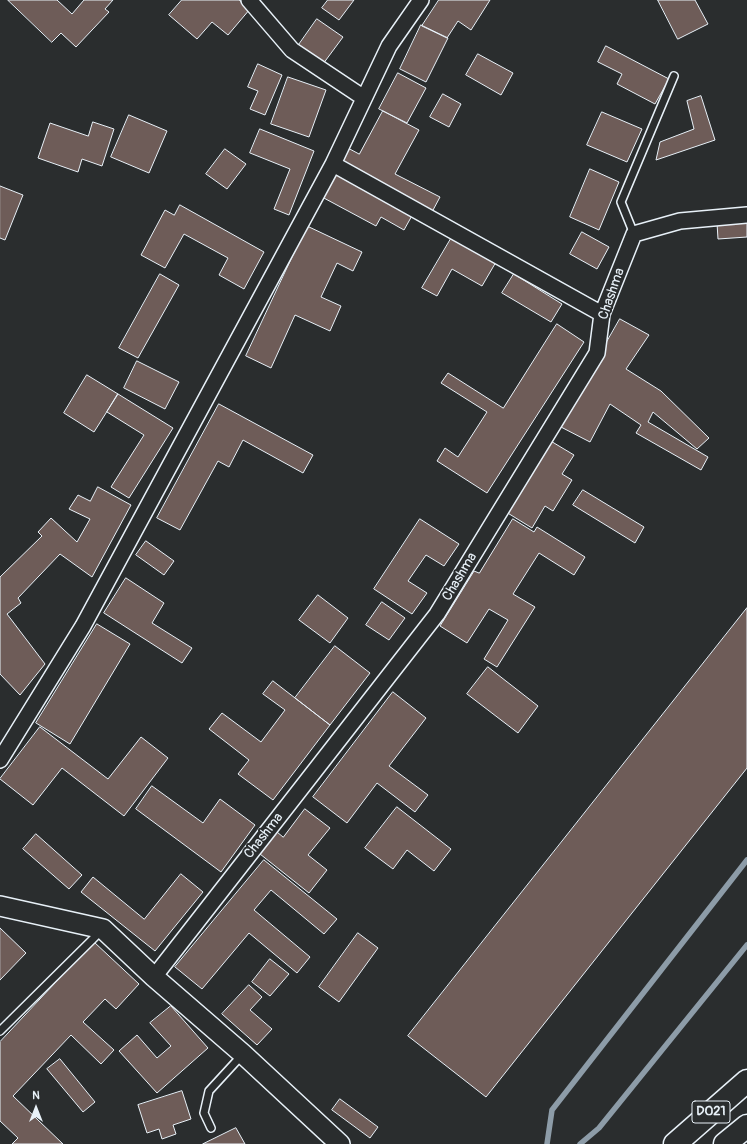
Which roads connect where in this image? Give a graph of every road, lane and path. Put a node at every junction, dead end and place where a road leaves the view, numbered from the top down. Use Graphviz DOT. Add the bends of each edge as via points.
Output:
graph roads {
  1 [pos="249,0"];
  2 [pos="421,0"];
  3 [pos="674,76"];
  4 [pos="364,98"];
  5 [pos="333,164"];
  6 [pos="747,215"];
  7 [pos="634,234"];
  8 [pos="602,314"];
  9 [pos="0,760"];
  10 [pos="0,906"];
  11 [pos="103,929"];
  12 [pos="154,977"];
  13 [pos="0,1031"];
  14 [pos="243,1054"];
  15 [pos="747,1081"];
  16 [pos="747,1126"];
  17 [pos="211,1128"];
  18 [pos="340,1144"];
  19 [pos="675,1144"];
  20 [pos="725,1144"];
  1 -- 4 [label="street" via="292,50"];
  2 -- 4 [label="street" via="389,46"];
  3 -- 7 [label="lane" via="621,202"];
  4 -- 5 [label="street"];
  5 -- 8 [label="street"];
  5 -- 9 [label="street" via="83,626"];
  6 -- 7 [label="street" via="680,220"];
  7 -- 8 [label="street, Chashma"];
  8 -- 12 [label="street, Chashma" via="597,353 437,614"];
  10 -- 11 [label="street"];
  11 -- 12 [label="street"];
  11 -- 13 [label="lane"];
  12 -- 14 [label="street"];
  14 -- 17 [label="lane" via="209,1091 204,1113"];
  14 -- 18 [label="street"];
  15 -- 19 [label="highway, D021"];
  16 -- 20 [label="highway, D021"];
}
